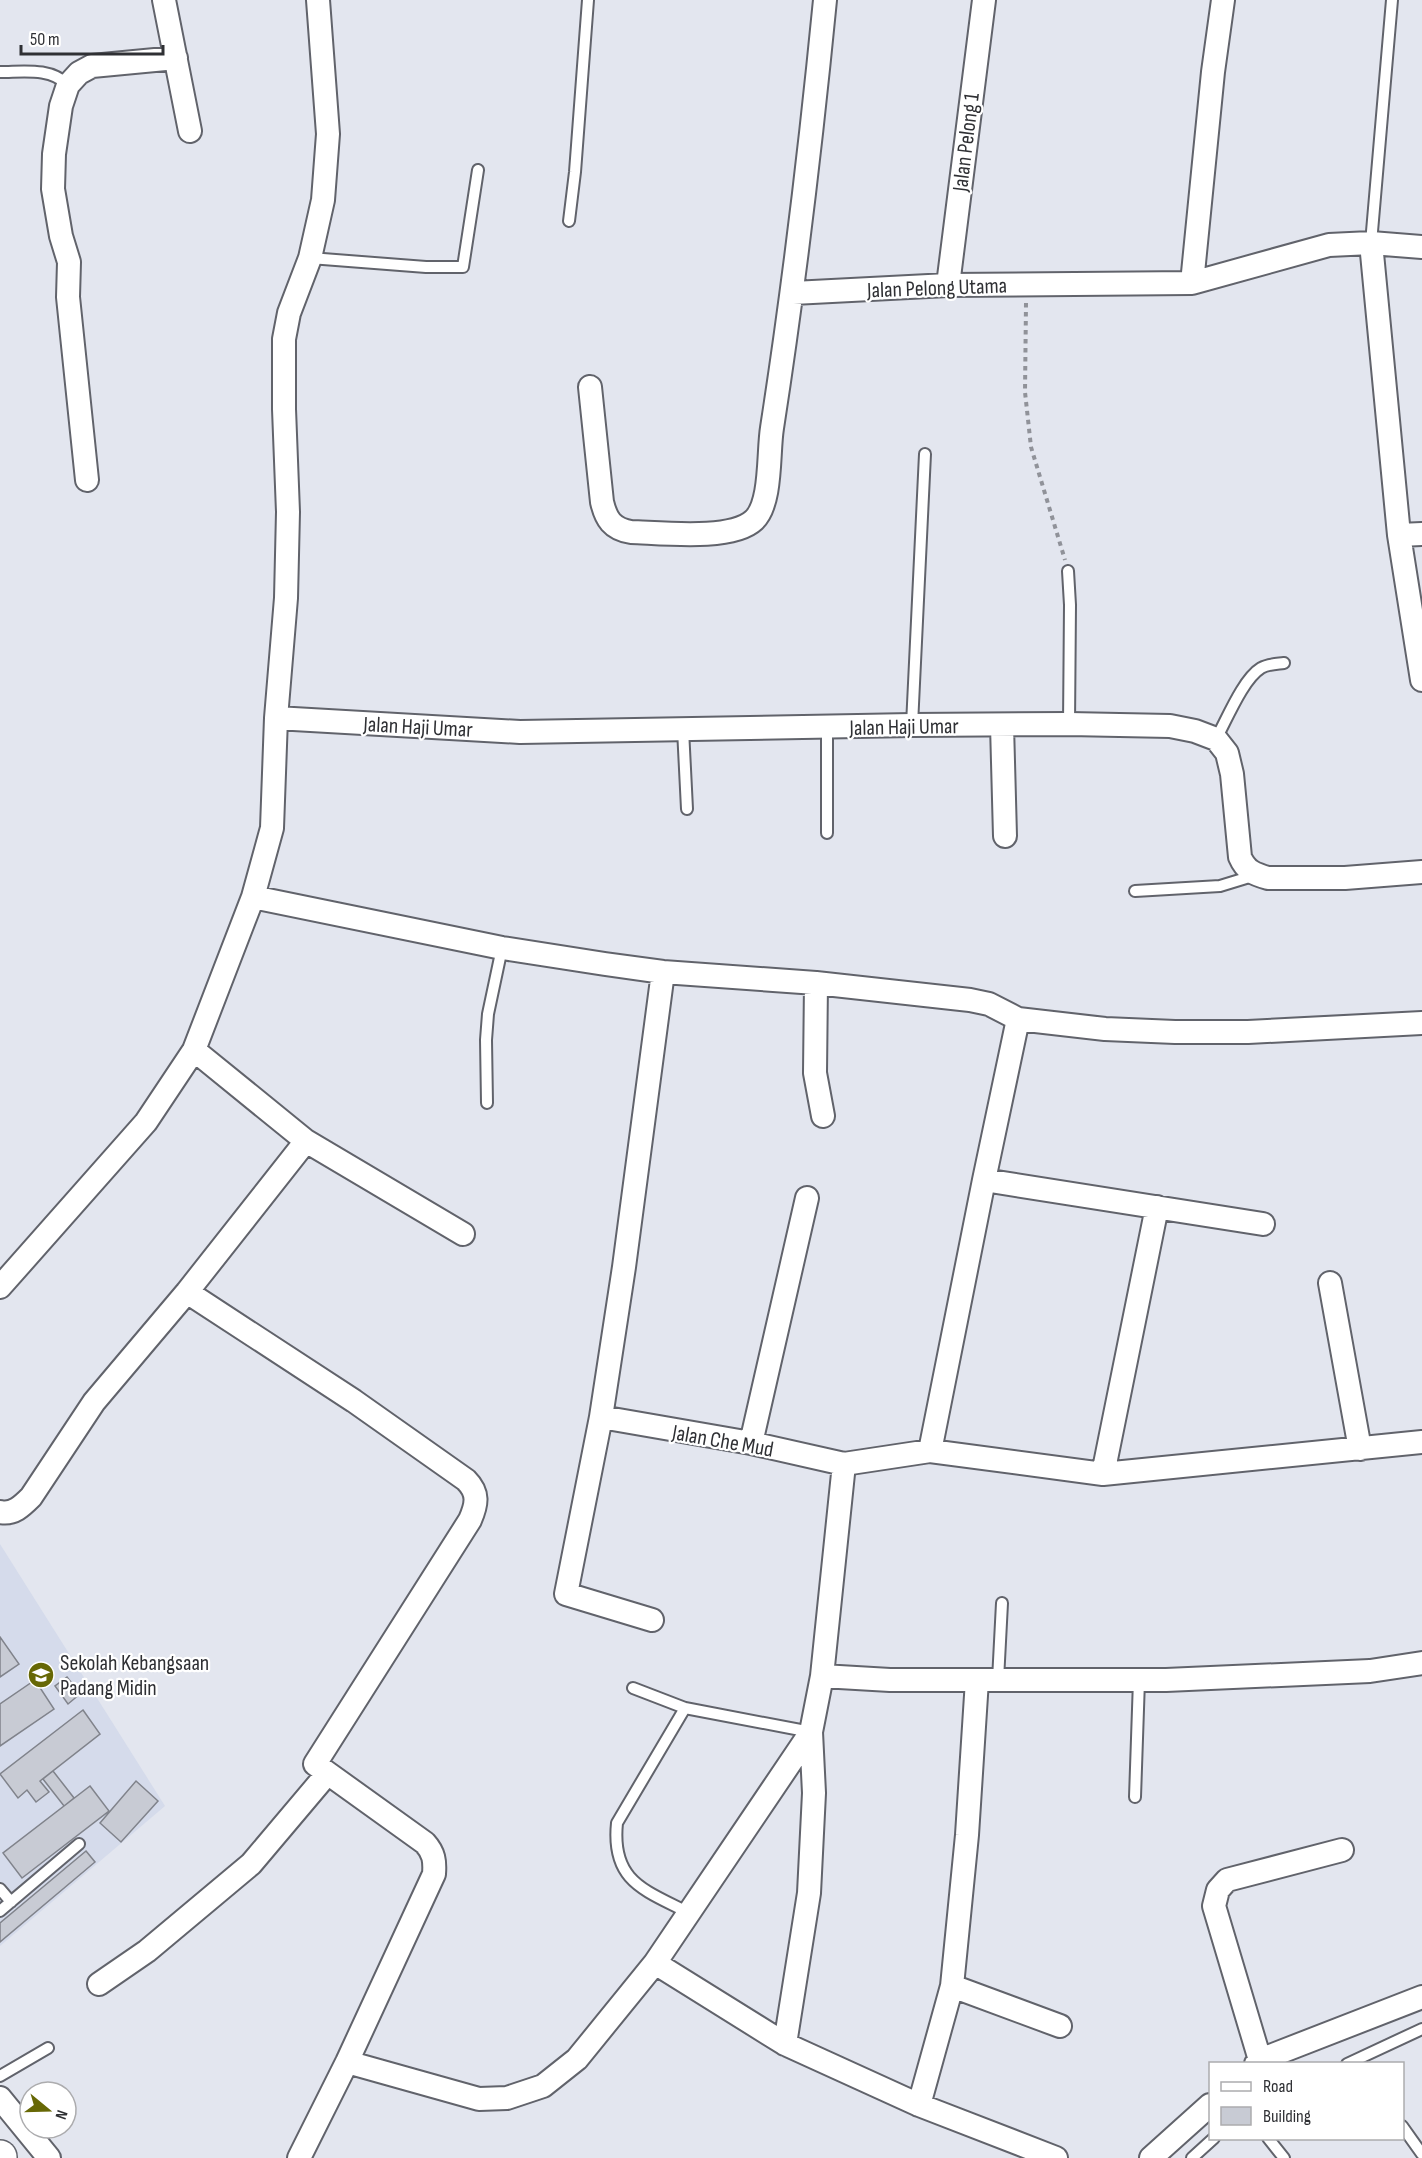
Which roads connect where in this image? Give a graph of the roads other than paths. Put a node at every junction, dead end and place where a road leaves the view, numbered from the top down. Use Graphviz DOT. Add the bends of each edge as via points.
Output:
graph roads {
  1 [pos="164,0"];
  2 [pos="318,0"];
  3 [pos="588,0"];
  4 [pos="825,0"];
  5 [pos="984,0"];
  6 [pos="1223,0"];
  7 [pos="1392,0"];
  8 [pos="176,58"];
  9 [pos="0,72"];
  10 [pos="68,85"];
  11 [pos="190,131"];
  12 [pos="478,170"];
  13 [pos="569,221"];
  14 [pos="1371,243"];
  15 [pos="1422,247"];
  16 [pos="310,258"];
  17 [pos="1192,283"];
  18 [pos="948,285"];
  19 [pos="793,293"];
  20 [pos="590,387"];
  21 [pos="925,454"];
  22 [pos="87,480"];
  23 [pos="1422,534"];
  24 [pos="1400,535"];
  25 [pos="1068,571"];
  26 [pos="1284,663"];
  27 [pos="1422,680"];
  28 [pos="276,718"];
  29 [pos="1069,724"];
  30 [pos="912,725"];
  31 [pos="1002,725"];
  32 [pos="827,727"];
  33 [pos="683,729"];
  34 [pos="1216,739"];
  35 [pos="687,809"];
  36 [pos="827,833"];
  37 [pos="1005,836"];
  38 [pos="1422,872"];
  39 [pos="1256,875"];
  40 [pos="1135,891"];
  41 [pos="253,897"];
  42 [pos="502,948"];
  43 [pos="663,972"];
  44 [pos="816,983"];
  45 [pos="1018,1019"];
  46 [pos="1422,1023"];
  47 [pos="194,1050"];
  48 [pos="487,1103"];
  49 [pos="823,1116"];
  50 [pos="306,1141"];
  51 [pos="984,1179"];
  52 [pos="807,1198"];
  53 [pos="1156,1207"];
  54 [pos="1263,1224"];
  55 [pos="463,1234"];
  56 [pos="1330,1283"];
  57 [pos="0,1287"];
  58 [pos="187,1292"];
  59 [pos="601,1418"];
  60 [pos="1422,1442"];
  61 [pos="751,1443"];
  62 [pos="1360,1449"];
  63 [pos="930,1451"];
  64 [pos="844,1464"];
  65 [pos="1103,1474"];
  66 [pos="0,1512"];
  67 [pos="1002,1603"];
  68 [pos="652,1620"];
  69 [pos="1422,1663"];
  70 [pos="822,1676"];
  71 [pos="987,1680"];
  72 [pos="1139,1680"];
  73 [pos="633,1688"];
  74 [pos="685,1708"];
  75 [pos="811,1732"];
  76 [pos="327,1774"];
  77 [pos="1135,1797"];
  78 [pos="79,1844"];
  79 [pos="1342,1851"];
  80 [pos="0,1889"];
  81 [pos="11,1902"];
  82 [pos="0,1911"];
  83 [pos="689,1913"];
  84 [pos="655,1963"];
  85 [pos="99,1984"];
  86 [pos="952,1986"];
  87 [pos="1422,1997"];
  88 [pos="1060,2026"];
  89 [pos="1422,2029"];
  90 [pos="785,2044"];
  91 [pos="48,2048"];
  92 [pos="347,2062"];
  93 [pos="1258,2062"];
  94 [pos="1354,2062"];
  95 [pos="0,2076"];
  96 [pos="0,2098"];
  97 [pos="919,2105"];
  98 [pos="1209,2105"];
  99 [pos="1404,2129"];
  100 [pos="1213,2140"];
  101 [pos="1269,2140"];
  102 [pos="1421,2155"];
  103 [pos="49,2158"];
  104 [pos="299,2158"];
  105 [pos="1056,2158"];
  106 [pos="1151,2158"];
  107 [pos="1192,2158"];
  108 [pos="1284,2158"];
  1 -- 8 [label="street"];
  2 -- 16 [label="street" via="328,134 323,200"];
  3 -- 13 [label="lane"];
  4 -- 19 [label="street"];
  5 -- 18 [label="street, Jalan Pelong 1"];
  6 -- 17 [label="street"];
  7 -- 14 [label="lane"];
  8 -- 10 [label="street" via="92,66"];
  8 -- 11 [label="street"];
  9 -- 10 [label="lane" via="50,74"];
  10 -- 22 [label="street" via="54,154 53,189 69,262 68,297"];
  12 -- 16 [label="lane" via="463,267"];
  14 -- 15 [label="street, Jalan Pelong Utama"];
  14 -- 17 [label="street, Jalan Pelong Utama" via="1329,245"];
  14 -- 24 [label="street"];
  16 -- 28 [label="street" via="289,313 284,339 288,512 286,598"];
  17 -- 18 [label="street, Jalan Pelong Utama"];
  18 -- 19 [label="street, Jalan Pelong Utama"];
  19 -- 20 [label="street" via="769,446 764,505 756,519 741,529 725,533 631,532 611,524 602,501"];
  21 -- 30 [label="lane"];
  23 -- 24 [label="street"];
  24 -- 27 [label="street"];
  25 -- 29 [label="lane"];
  26 -- 34 [label="lane" via="1263,667 1255,673"];
  28 -- 33 [label="street, Jalan Haji Umar" via="520,732"];
  28 -- 41 [label="street" via="273,828"];
  29 -- 31 [label="street, Jalan Haji Umar"];
  29 -- 34 [label="street, Jalan Haji Umar" via="1170,726"];
  30 -- 31 [label="street, Jalan Haji Umar"];
  30 -- 32 [label="street, Jalan Haji Umar"];
  31 -- 37 [label="street"];
  32 -- 33 [label="street, Jalan Haji Umar"];
  32 -- 36 [label="lane"];
  33 -- 35 [label="lane"];
  34 -- 39 [label="street" via="1227,753 1232,774 1240,857 1245,869"];
  38 -- 39 [label="street" via="1345,878"];
  39 -- 40 [label="lane" via="1220,886"];
  41 -- 42 [label="street"];
  41 -- 47 [label="street"];
  42 -- 43 [label="street"];
  42 -- 48 [label="lane" via="488,1014"];
  43 -- 44 [label="street"];
  43 -- 59 [label="street"];
  44 -- 45 [label="street" via="970,1000 989,1004"];
  44 -- 49 [label="street" via="815,1072"];
  45 -- 46 [label="street" via="1175,1032"];
  45 -- 51 [label="street"];
  47 -- 50 [label="street"];
  47 -- 57 [label="street" via="146,1122"];
  50 -- 55 [label="street"];
  50 -- 58 [label="street"];
  51 -- 53 [label="street"];
  51 -- 63 [label="street"];
  52 -- 61 [label="street"];
  53 -- 54 [label="street"];
  53 -- 65 [label="street"];
  56 -- 62 [label="street"];
  58 -- 66 [label="street" via="94,1402 31,1497 21,1508"];
  58 -- 76 [label="street" via="354,1401 466,1480 477,1496 470,1520 315,1764"];
  59 -- 61 [label="street, Jalan Che Mud"];
  59 -- 68 [label="street" via="566,1594"];
  60 -- 62 [label="street"];
  61 -- 64 [label="street, Jalan Che Mud"];
  62 -- 65 [label="street"];
  63 -- 64 [label="street"];
  63 -- 65 [label="street"];
  64 -- 70 [label="street"];
  67 -- 71 [label="lane"];
  69 -- 72 [label="street" via="1370,1671"];
  70 -- 71 [label="street"];
  70 -- 75 [label="street"];
  71 -- 72 [label="street"];
  71 -- 86 [label="street"];
  72 -- 77 [label="lane"];
  73 -- 74 [label="lane"];
  74 -- 75 [label="lane"];
  74 -- 83 [label="lane" via="617,1823 615,1840 618,1858 639,1887"];
  75 -- 83 [label="street"];
  75 -- 90 [label="street" via="814,1793 809,1893"];
  76 -- 85 [label="street" via="251,1864 147,1951"];
  76 -- 92 [label="street" via="425,1843 433,1852 435,1865"];
  78 -- 81 [label="lane"];
  79 -- 93 [label="street" via="1227,1881 1218,1890 1214,1906"];
  80 -- 81 [label="lane"];
  81 -- 82 [label="lane"];
  83 -- 84 [label="street"];
  84 -- 90 [label="street"];
  84 -- 92 [label="street" via="577,2059 543,2086 507,2098 479,2099"];
  86 -- 88 [label="street"];
  86 -- 97 [label="street"];
  87 -- 93 [label="street"];
  89 -- 94 [label="lane"];
  90 -- 97 [label="street"];
  91 -- 95 [label="lane"];
  92 -- 104 [label="street"];
  96 -- 103 [label="street"];
  97 -- 105 [label="street"];
  98 -- 106 [label="street"];
  99 -- 102 [label="lane"];
  100 -- 107 [label="lane"];
  101 -- 108 [label="lane"];
}
